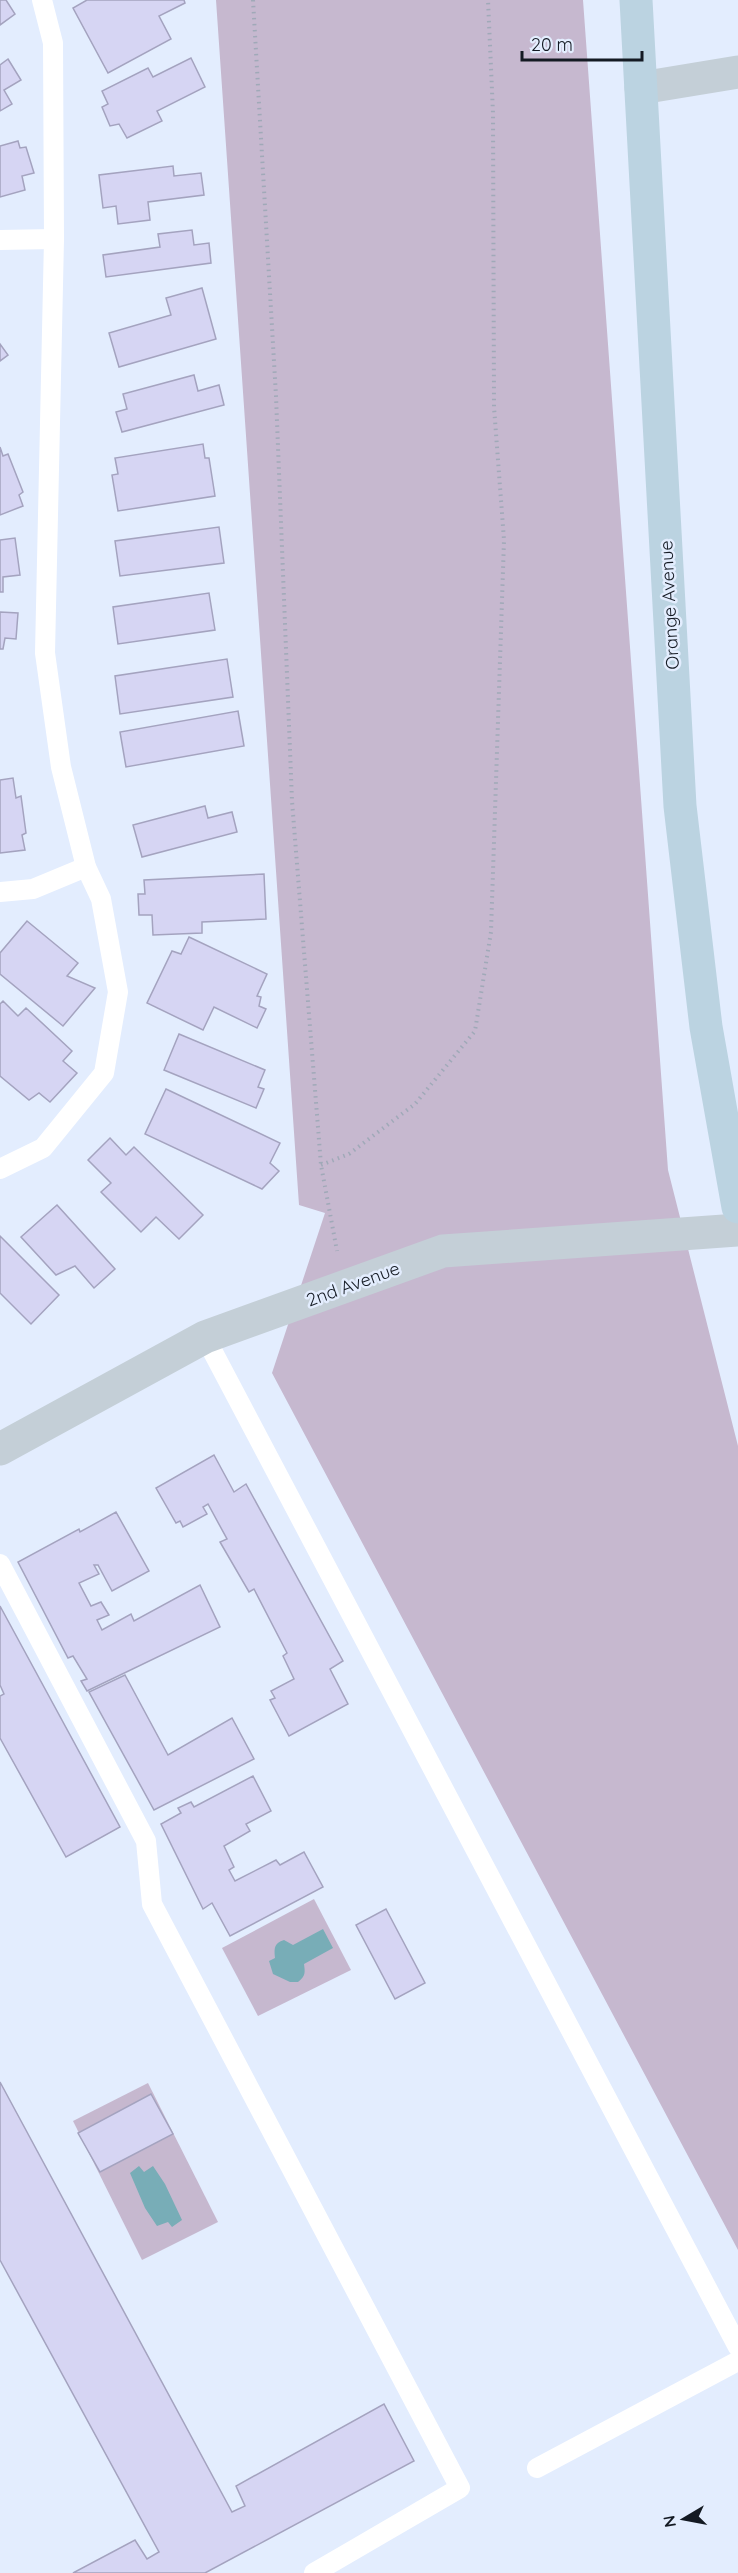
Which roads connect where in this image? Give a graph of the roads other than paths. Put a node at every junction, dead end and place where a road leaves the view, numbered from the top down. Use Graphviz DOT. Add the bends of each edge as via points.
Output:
graph roads {
  1 [pos="42,0"];
  2 [pos="636,0"];
  3 [pos="738,72"];
  4 [pos="641,88"];
  5 [pos="54,239"];
  6 [pos="0,240"];
  7 [pos="86,867"];
  8 [pos="0,892"];
  9 [pos="0,1169"];
  10 [pos="738,1207"];
  11 [pos="738,1230"];
  12 [pos="205,1337"];
  13 [pos="0,1449"];
  14 [pos="0,1564"];
  15 [pos="738,2347"];
  16 [pos="738,2361"];
  17 [pos="537,2468"];
  18 [pos="314,2573"];
  1 -- 5 [label="lane" via="53,44"];
  2 -- 4 [label="main road, Orange Avenue"];
  3 -- 4 [label="street"];
  4 -- 10 [label="main road, Orange Avenue" via="680,806 706,1027"];
  5 -- 6 [label="lane"];
  5 -- 7 [label="lane" via="45,653 61,767"];
  7 -- 8 [label="lane" via="33,890"];
  7 -- 9 [label="lane" via="101,899 118,992 104,1073 43,1148"];
  11 -- 12 [label="street, 2nd Avenue" via="443,1251"];
  12 -- 13 [label="street, 2nd Avenue"];
  12 -- 15 [label="lane"];
  14 -- 18 [label="lane" via="146,1841 152,1904 460,2488"];
  16 -- 17 [label="lane"];
}
